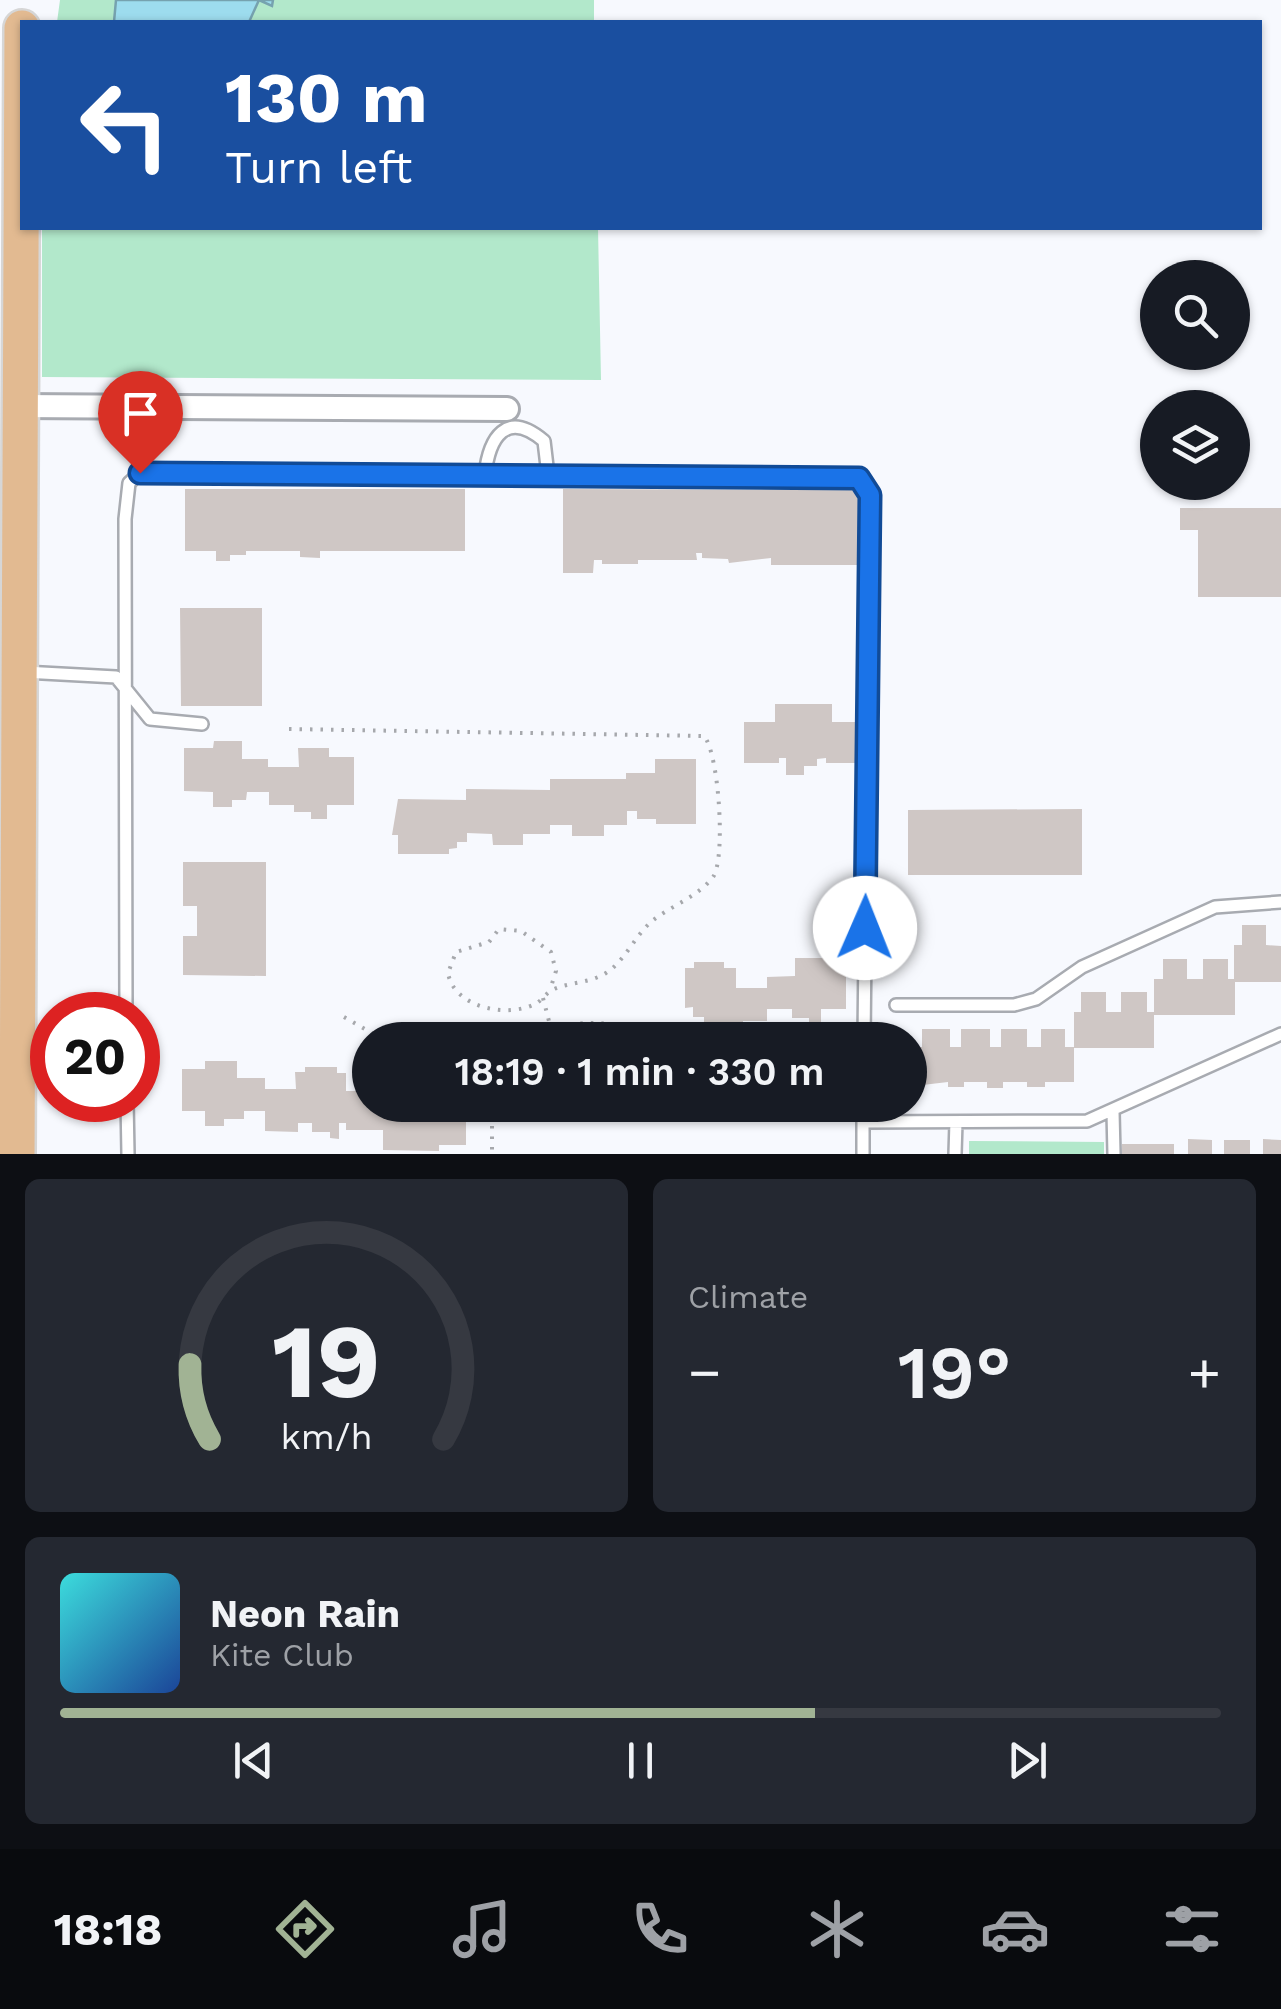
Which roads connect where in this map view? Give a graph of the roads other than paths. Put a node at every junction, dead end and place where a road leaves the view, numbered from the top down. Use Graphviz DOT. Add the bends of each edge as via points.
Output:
graph roads {
  1 [pos="20,216"];
  2 [pos="18,406"];
  3 [pos="511,419"];
  4 [pos="485,474"];
  5 [pos="548,475"];
  6 [pos="18,672"];
  7 [pos="124,686"];
  8 [pos="202,724"];
  9 [pos="1281,902"];
  10 [pos="126,992"];
  11 [pos="896,1004"];
  12 [pos="864,1022"];
  13 [pos="1281,1034"];
  14 [pos="1113,1112"];
  15 [pos="127,1122"];
  16 [pos="863,1122"];
  17 [pos="927,1122"];
  18 [pos="956,1122"];
  19 [pos="17,1154"];
  20 [pos="128,1154"];
  21 [pos="862,1154"];
  22 [pos="956,1154"];
  23 [pos="1114,1154"];
  1 -- 2 [label="main road"];
  2 -- 3 [label="street"];
  2 -- 6 [label="main road"];
  3 -- 4 [label="lane" via="488,444"];
  3 -- 5 [label="lane" via="544,440"];
  4 -- 5 [label="lane"];
  4 -- 7 [label="lane" via="140,473 129,483 125,519"];
  5 -- 12 [label="lane" via="852,474 865,483 870,534"];
  6 -- 7 [label="lane" via="104,672"];
  6 -- 19 [label="main road"];
  7 -- 8 [label="lane" via="150,719"];
  7 -- 10 [label="lane"];
  9 -- 11 [label="lane" via="1216,907 1082,967 1025,1002"];
  13 -- 14 [label="lane"];
  14 -- 18 [label="lane" via="1087,1121"];
  14 -- 23 [label="lane"];
  15 -- 20 [label="lane"];
  16 -- 21 [label="lane"];
  17 -- 18 [label="lane"];
  18 -- 22 [label="lane"];
}
